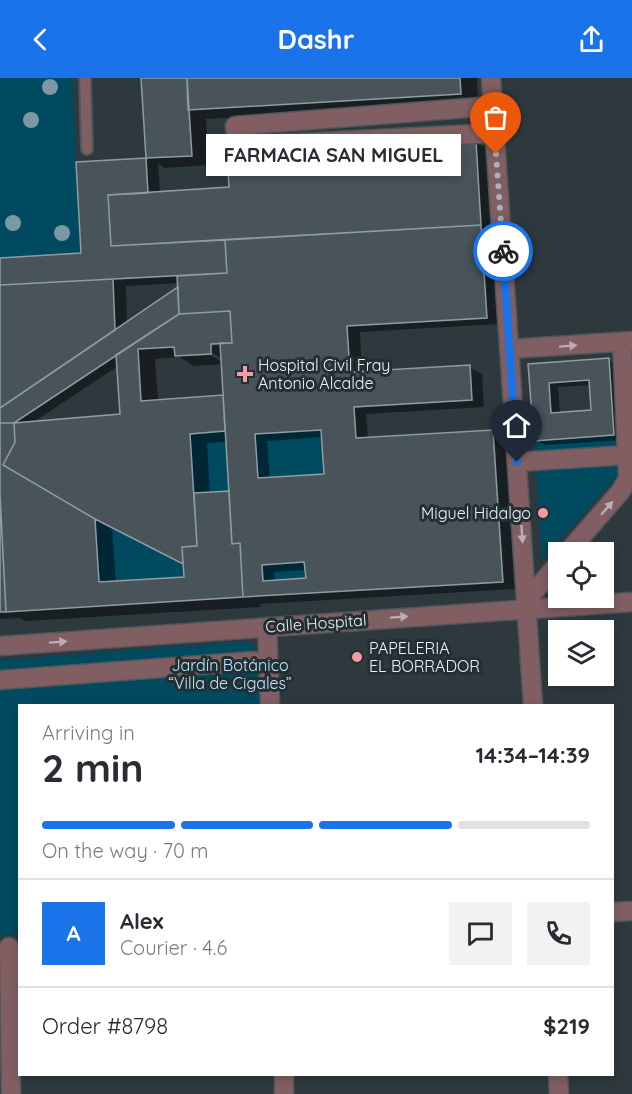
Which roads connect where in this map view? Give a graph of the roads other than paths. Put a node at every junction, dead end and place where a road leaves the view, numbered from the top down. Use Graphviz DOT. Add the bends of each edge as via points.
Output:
graph roads {
  1 [pos="85,78"];
  2 [pos="491,78"];
  3 [pos="493,106"];
  4 [pos="495,133"];
  5 [pos="87,148"];
  6 [pos="627,342"];
  7 [pos="510,350"];
  8 [pos="628,455"];
  9 [pos="517,462"];
  10 [pos="577,542"];
  11 [pos="548,577"];
  12 [pos="632,602"];
  13 [pos="527,604"];
  14 [pos="267,627"];
  15 [pos="0,646"];
  16 [pos="255,661"];
  17 [pos="0,680"];
  18 [pos="270,704"];
  19 [pos="533,704"];
  20 [pos="632,911"];
  21 [pos="614,912"];
  22 [pos="9,947"];
  23 [pos="284,1076"];
  24 [pos="558,1076"];
  25 [pos="11,1094"];
  26 [pos="284,1094"];
  27 [pos="559,1094"];
  1 -- 5 [label="lane"];
  2 -- 3 [label="street"];
  3 -- 4 [label="street"];
  3 -- 4 [label="street" via="235,126 237,146"];
  4 -- 7 [label="street"];
  7 -- 6 [label="street, one-way"];
  6 -- 8 [label="street"];
  7 -- 9 [label="street"];
  8 -- 9 [label="street"];
  10 -- 8 [label="street, one-way" via="626,485"];
  9 -- 13 [label="street, one-way"];
  11 -- 13 [label="street"];
  12 -- 13 [label="street, Calle Hospital"];
  14 -- 13 [label="street, Calle Hospital, one-way"];
  13 -- 19 [label="street"];
  15 -- 14 [label="street, Calle Hospital, one-way"];
  14 -- 18 [label="street"];
  16 -- 17 [label="street"];
  20 -- 21 [label="street"];
  22 -- 25 [label="street"];
  23 -- 26 [label="street"];
  24 -- 27 [label="street"];
}
